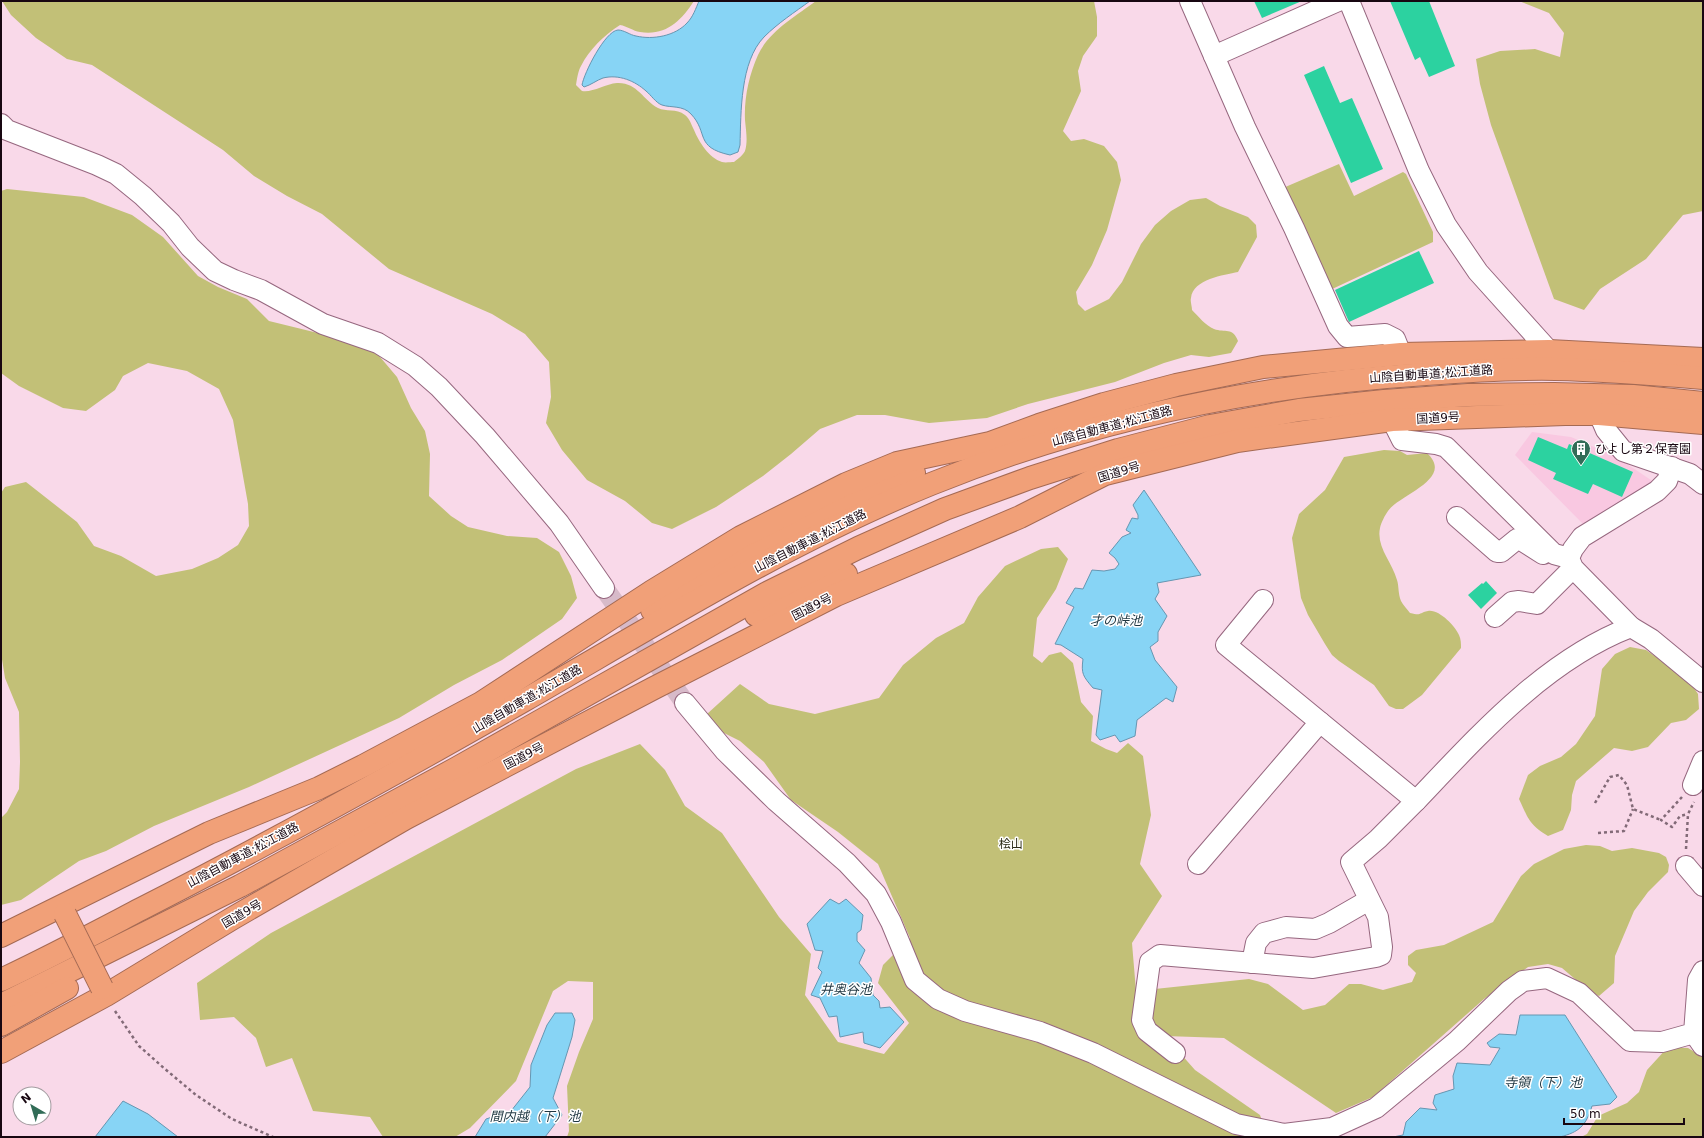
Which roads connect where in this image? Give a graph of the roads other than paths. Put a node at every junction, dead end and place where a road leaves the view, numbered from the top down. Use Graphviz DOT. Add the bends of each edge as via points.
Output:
graph roads {
  1 [pos="1190,1"];
  2 [pos="1338,1"];
  3 [pos="1349,1"];
  4 [pos="1214,56"];
  5 [pos="1,124"];
  6 [pos="1549,351"];
  7 [pos="1401,354"];
  8 [pos="1703,359"];
  9 [pos="1703,378"];
  10 [pos="1703,403"];
  11 [pos="1599,414"];
  12 [pos="1392,420"];
  13 [pos="1703,422"];
  14 [pos="990,444"];
  15 [pos="1672,468"];
  16 [pos="1105,474"];
  17 [pos="1703,484"];
  18 [pos="1458,517"];
  19 [pos="1566,560"];
  20 [pos="604,588"];
  21 [pos="1263,600"];
  22 [pos="1496,617"];
  23 [pos="1631,627"];
  24 [pos="1703,682"];
  25 [pos="684,703"];
  26 [pos="1320,722"];
  27 [pos="444,746"];
  28 [pos="1703,761"];
  29 [pos="457,768"];
  30 [pos="1694,792"];
  31 [pos="1416,801"];
  32 [pos="230,864"];
  33 [pos="1198,864"];
  34 [pos="1686,866"];
  35 [pos="240,886"];
  36 [pos="1703,886"];
  37 [pos="1369,900"];
  38 [pos="63,910"];
  39 [pos="1,936"];
  40 [pos="1252,963"];
  41 [pos="1,965"];
  42 [pos="1703,971"];
  43 [pos="1,980"];
  44 [pos="104,991"];
  45 [pos="1,1005"];
  46 [pos="1,1025"];
  47 [pos="1698,1040"];
  48 [pos="1,1052"];
  49 [pos="1175,1053"];
  1 -- 4 [label="street"];
  2 -- 4 [label="street"];
  3 -- 6 [label="street" via="1419,171 1446,225 1478,272"];
  4 -- 7 [label="street" via="1338,326 1347,337 1385,334 1395,339"];
  5 -- 20 [label="street" via="7,130 116,174 171,223 190,247 215,271 261,290 323,324 378,343 415,366 440,387 485,436 559,523"];
  6 -- 7 [label="highway"];
  6 -- 8 [label="highway"];
  7 -- 14 [label="highway" via="1263,368 1176,385 1104,404"];
  9 -- 27 [label="highway, 山陰自動車道;松江道路" via="1551,368 1382,377 1295,387 1209,402 1107,425 1019,452 933,484 844,523 752,570"];
  10 -- 29 [label="highway, 山陰自動車道;松江道路" via="1633,396 1554,394 1468,395 1384,401 1299,410 1217,425 1118,450 945,509 858,548 767,593"];
  11 -- 12 [label="highway, 国道9号"];
  11 -- 13 [label="highway, 国道9号"];
  11 -- 15 [label="street" via="1606,430 1623,451"];
  12 -- 16 [label="highway, 国道9号" via="1237,441"];
  12 -- 19 [label="street" via="1402,440 1446,447"];
  14 -- 27 [label="highway" via="892,481 761,543"];
  14 -- 38 [label="highway" via="897,463 846,484 741,537 651,592 481,703 325,784 209,833"];
  15 -- 17 [label="street" via="1690,474"];
  15 -- 19 [label="street" via="1663,487 1582,537"];
  16 -- 29 [label="highway" via="940,534 771,608"];
  16 -- 44 [label="highway, 国道9号" via="1020,516 836,595 647,692 406,818"];
  18 -- 19 [label="street" via="1497,552 1501,552 1517,539 1542,554"];
  19 -- 22 [label="street" via="1537,604 1512,602"];
  19 -- 23 [label="street"];
  21 -- 26 [label="street" via="1226,645"];
  23 -- 24 [label="street" via="1651,639"];
  23 -- 31 [label="street" via="1604,639 1563,664 1515,701"];
  25 -- 47 [label="street" via="725,751 776,801 847,863 876,894 891,922 915,980 938,999 965,1011 1040,1032 1093,1053 1236,1124 1284,1134 1332,1128 1376,1108 1457,1041 1509,991 1523,981 1547,978 1579,994 1630,1041"];
  26 -- 31 [label="street"];
  26 -- 33 [label="street"];
  27 -- 32 [label="highway, 山陰自動車道;松江道路"];
  28 -- 30 [label="street"];
  29 -- 35 [label="highway, 山陰自動車道;松江道路"];
  31 -- 37 [label="street" via="1351,862"];
  32 -- 41 [label="highway"];
  32 -- 43 [label="highway, 山陰自動車道;松江道路"];
  34 -- 36 [label="street"];
  35 -- 45 [label="highway, 山陰自動車道;松江道路"];
  35 -- 46 [label="highway"];
  37 -- 40 [label="street" via="1315,929 1286,927 1264,933 1256,943"];
  37 -- 40 [label="street" via="1378,917 1381,955 1313,968"];
  38 -- 39 [label="highway"];
  38 -- 44 [label="highway, bridge"];
  40 -- 49 [label="street" via="1160,955 1150,962 1142,1020 1147,1031"];
  42 -- 47 [label="street" via="1698,980"];
  44 -- 48 [label="highway, 国道9号"];
}
